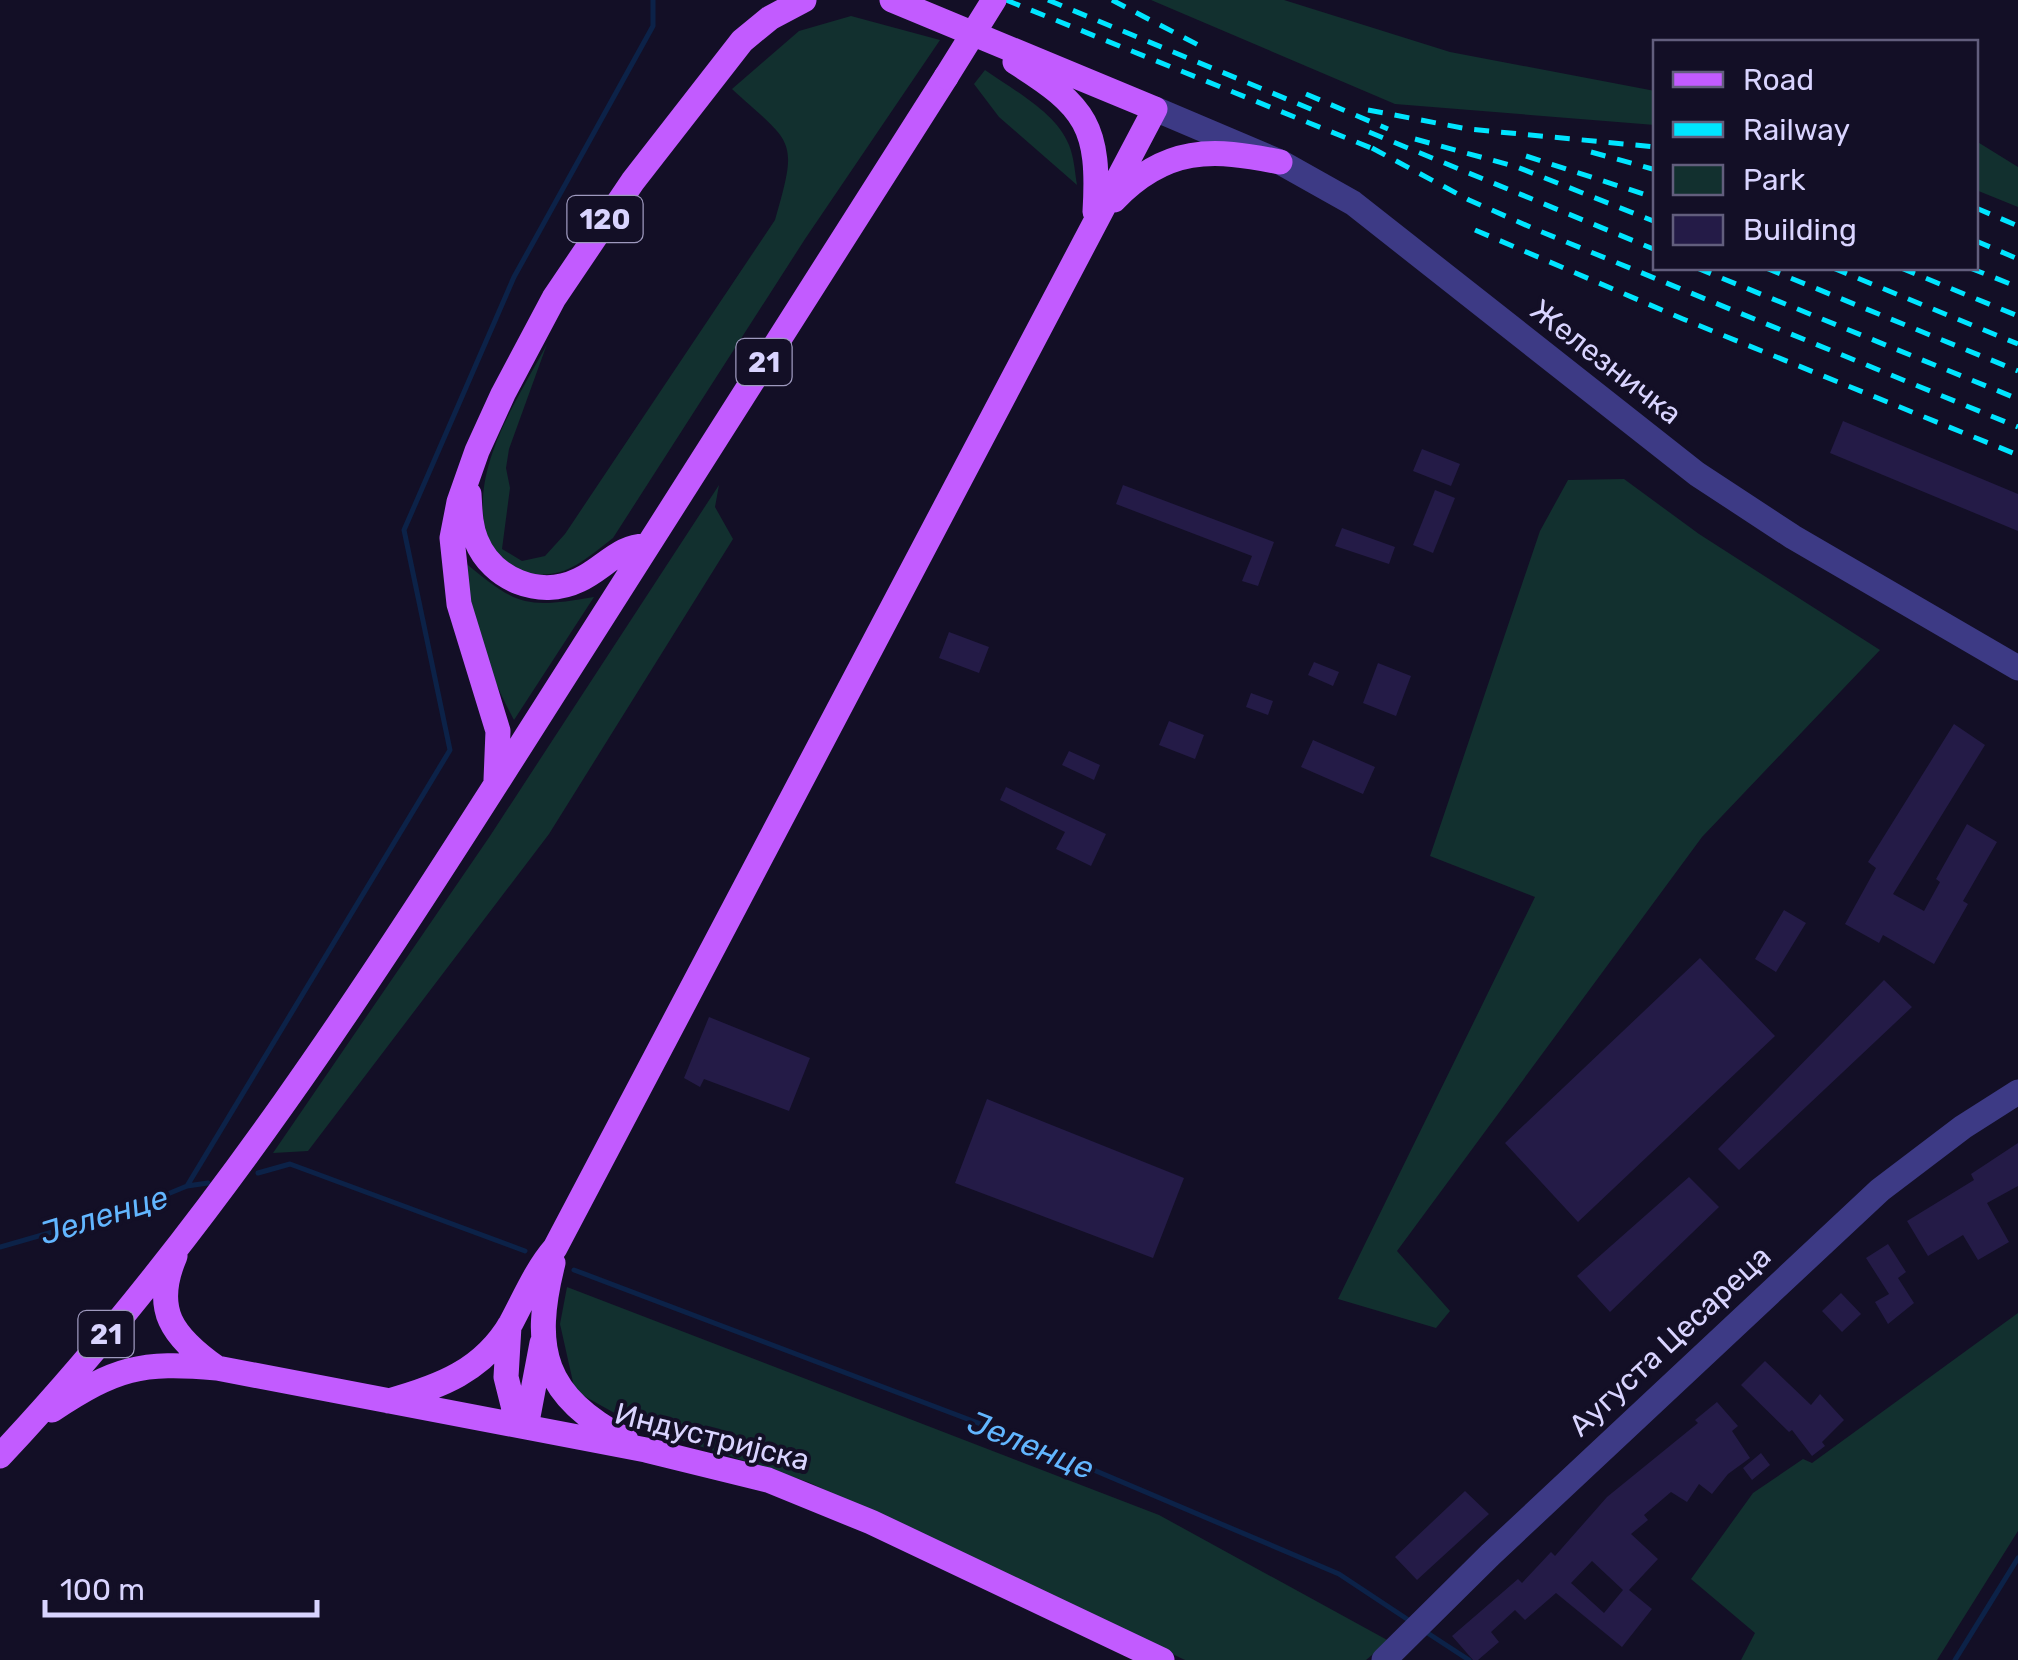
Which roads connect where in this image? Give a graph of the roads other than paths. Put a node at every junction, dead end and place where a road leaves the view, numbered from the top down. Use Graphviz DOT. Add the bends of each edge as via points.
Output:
graph roads {
  1 [pos="804,0"];
  2 [pos="892,0"];
  3 [pos="994,0"];
  4 [pos="956,24"];
  5 [pos="1155,109"];
  6 [pos="1280,162"];
  7 [pos="1095,223"];
  8 [pos="467,484"];
  9 [pos="647,546"];
  10 [pos="2018,668"];
  11 [pos="496,785"];
  12 [pos="2018,1092"];
  13 [pos="182,1240"];
  14 [pos="555,1248"];
  15 [pos="509,1326"];
  16 [pos="542,1342"];
  17 [pos="216,1368"];
  18 [pos="389,1401"];
  19 [pos="522,1426"];
  20 [pos="28,1427"];
  21 [pos="646,1450"];
  22 [pos="0,1456"];
  23 [pos="1162,1660"];
  24 [pos="1384,1660"];
  1 -- 8 [label="main road, 120" via="742,41 593,236 502,394"];
  2 -- 4 [label="main road"];
  3 -- 9 [label="main road, 21, bridge"];
  4 -- 5 [label="main road"];
  4 -- 7 [label="main road" via="1077,110 1096,158"];
  5 -- 6 [label="street, Железничка"];
  5 -- 7 [label="main road"];
  6 -- 7 [label="main road" via="1223,152 1181,156 1142,175"];
  6 -- 10 [label="street, Железничка" via="1375,220 1697,474"];
  7 -- 14 [label="main road"];
  8 -- 9 [label="main road" via="476,540 496,568 518,582 543,588 572,584 629,548"];
  8 -- 11 [label="main road, 120" via="452,538 454,574 498,731"];
  9 -- 11 [label="main road, 21"];
  11 -- 13 [label="main road, 21" via="314,1059"];
  12 -- 24 [label="street, Аугуста Цесареца" via="1880,1190"];
  13 -- 17 [label="main road" via="166,1282 168,1314 186,1346"];
  13 -- 20 [label="main road, 21"];
  14 -- 15 [label="main road"];
  14 -- 16 [label="main road"];
  15 -- 18 [label="main road" via="460,1375"];
  15 -- 19 [label="main road" via="506,1377"];
  16 -- 19 [label="main road"];
  16 -- 21 [label="main road" via="552,1373 575,1404"];
  17 -- 18 [label="main road, Индустријска"];
  17 -- 20 [label="main road, Индустријска" via="132,1368 93,1383"];
  18 -- 19 [label="main road, Индустријска"];
  19 -- 21 [label="main road, Индустријска"];
  20 -- 22 [label="main road, 21"];
  21 -- 23 [label="main road, Индустријска" via="821,1500"];
}
